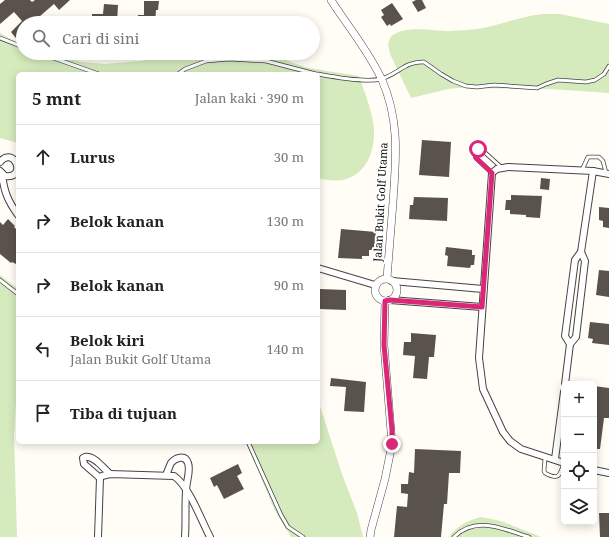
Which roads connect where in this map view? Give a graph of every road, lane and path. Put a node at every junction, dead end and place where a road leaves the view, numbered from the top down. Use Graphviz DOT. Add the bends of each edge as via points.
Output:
graph roads {
  1 [pos="333,1"];
  2 [pos="0,38"];
  3 [pos="16,44"];
  4 [pos="59,60"];
  5 [pos="218,60"];
  6 [pos="241,60"];
  7 [pos="609,66"];
  8 [pos="93,72"];
  9 [pos="181,72"];
  10 [pos="308,72"];
  11 [pos="320,74"];
  12 [pos="381,79"];
  13 [pos="0,162"];
  14 [pos="16,162"];
  15 [pos="501,167"];
  16 [pos="582,171"];
  17 [pos="593,171"];
  18 [pos="16,172"];
  19 [pos="1,173"];
  20 [pos="492,173"];
  21 [pos="607,173"];
  22 [pos="16,212"];
  23 [pos="581,252"];
  24 [pos="320,269"];
  25 [pos="0,280"];
  26 [pos="390,280"];
  27 [pos="375,285"];
  28 [pos="483,289"];
  29 [pos="16,292"];
  30 [pos="388,301"];
  31 [pos="482,307"];
  32 [pos="570,344"];
  33 [pos="565,381"];
  34 [pos="561,414"];
  35 [pos="249,444"];
  36 [pos="546,456"];
  37 [pos="555,459"];
  38 [pos="561,462"];
  39 [pos="597,470"];
  40 [pos="609,472"];
  41 [pos="110,474"];
  42 [pos="561,474"];
  43 [pos="166,475"];
  44 [pos="100,478"];
  45 [pos="186,489"];
  46 [pos="98,537"];
  47 [pos="186,537"];
  48 [pos="210,537"];
  49 [pos="303,537"];
  50 [pos="370,537"];
  51 [pos="454,537"];
  52 [pos="528,537"];
  1 -- 12 [label="street, Jalan Bukit Golf Utama"];
  2 -- 3 [label="lane"];
  4 -- 8 [label="lane"];
  5 -- 9 [label="lane" via="206,61"];
  6 -- 10 [label="lane" via="266,62"];
  7 -- 12 [label="lane" via="604,74 595,80 558,80 537,88 466,86 424,62 412,63"];
  11 -- 12 [label="lane"];
  12 -- 26 [label="street, Jalan Bukit Golf Utama" via="392,107 395,128 396,166"];
  13 -- 14 [label="street" via="10,157"];
  15 -- 16 [label="street"];
  15 -- 20 [label="street"];
  15 -- 20 [label="lane" via="478,149 474,152 476,158"];
  16 -- 17 [label="street"];
  16 -- 21 [label="lane" via="588,157 599,157"];
  17 -- 21 [label="street"];
  17 -- 23 [label="street"];
  18 -- 19 [label="street" via="11,176"];
  19 -- 22 [label="street" via="6,196"];
  20 -- 28 [label="street"];
  23 -- 32 [label="street" via="585,261 576,337"];
  23 -- 32 [label="street" via="574,260 565,336"];
  24 -- 27 [label="street"];
  25 -- 29 [label="lane"];
  26 -- 27 [label="street" via="381,280"];
  26 -- 28 [label="street"];
  26 -- 30 [label="street" via="396,284 397,291"];
  27 -- 30 [label="street" via="376,296"];
  28 -- 31 [label="street"];
  30 -- 31 [label="street"];
  30 -- 50 [label="street" via="384,345 392,444"];
  31 -- 36 [label="street" via="479,358 483,389 503,432 510,441 521,449"];
  32 -- 33 [label="street"];
  34 -- 37 [label="street"];
  35 -- 49 [label="lane" via="281,515 288,527"];
  36 -- 37 [label="street"];
  36 -- 42 [label="lane" via="544,471 548,475"];
  37 -- 38 [label="street"];
  39 -- 40 [label="street"];
  41 -- 43 [label="street"];
  41 -- 44 [label="street"];
  41 -- 44 [label="street" via="92,457 85,457 84,464"];
  43 -- 45 [label="street" via="181,480"];
  43 -- 45 [label="street" via="174,460 179,457 186,460 189,469"];
  44 -- 46 [label="street"];
  45 -- 47 [label="street"];
  45 -- 48 [label="street"];
  51 -- 52 [label="lane" via="463,529 479,525 499,527"];
}
